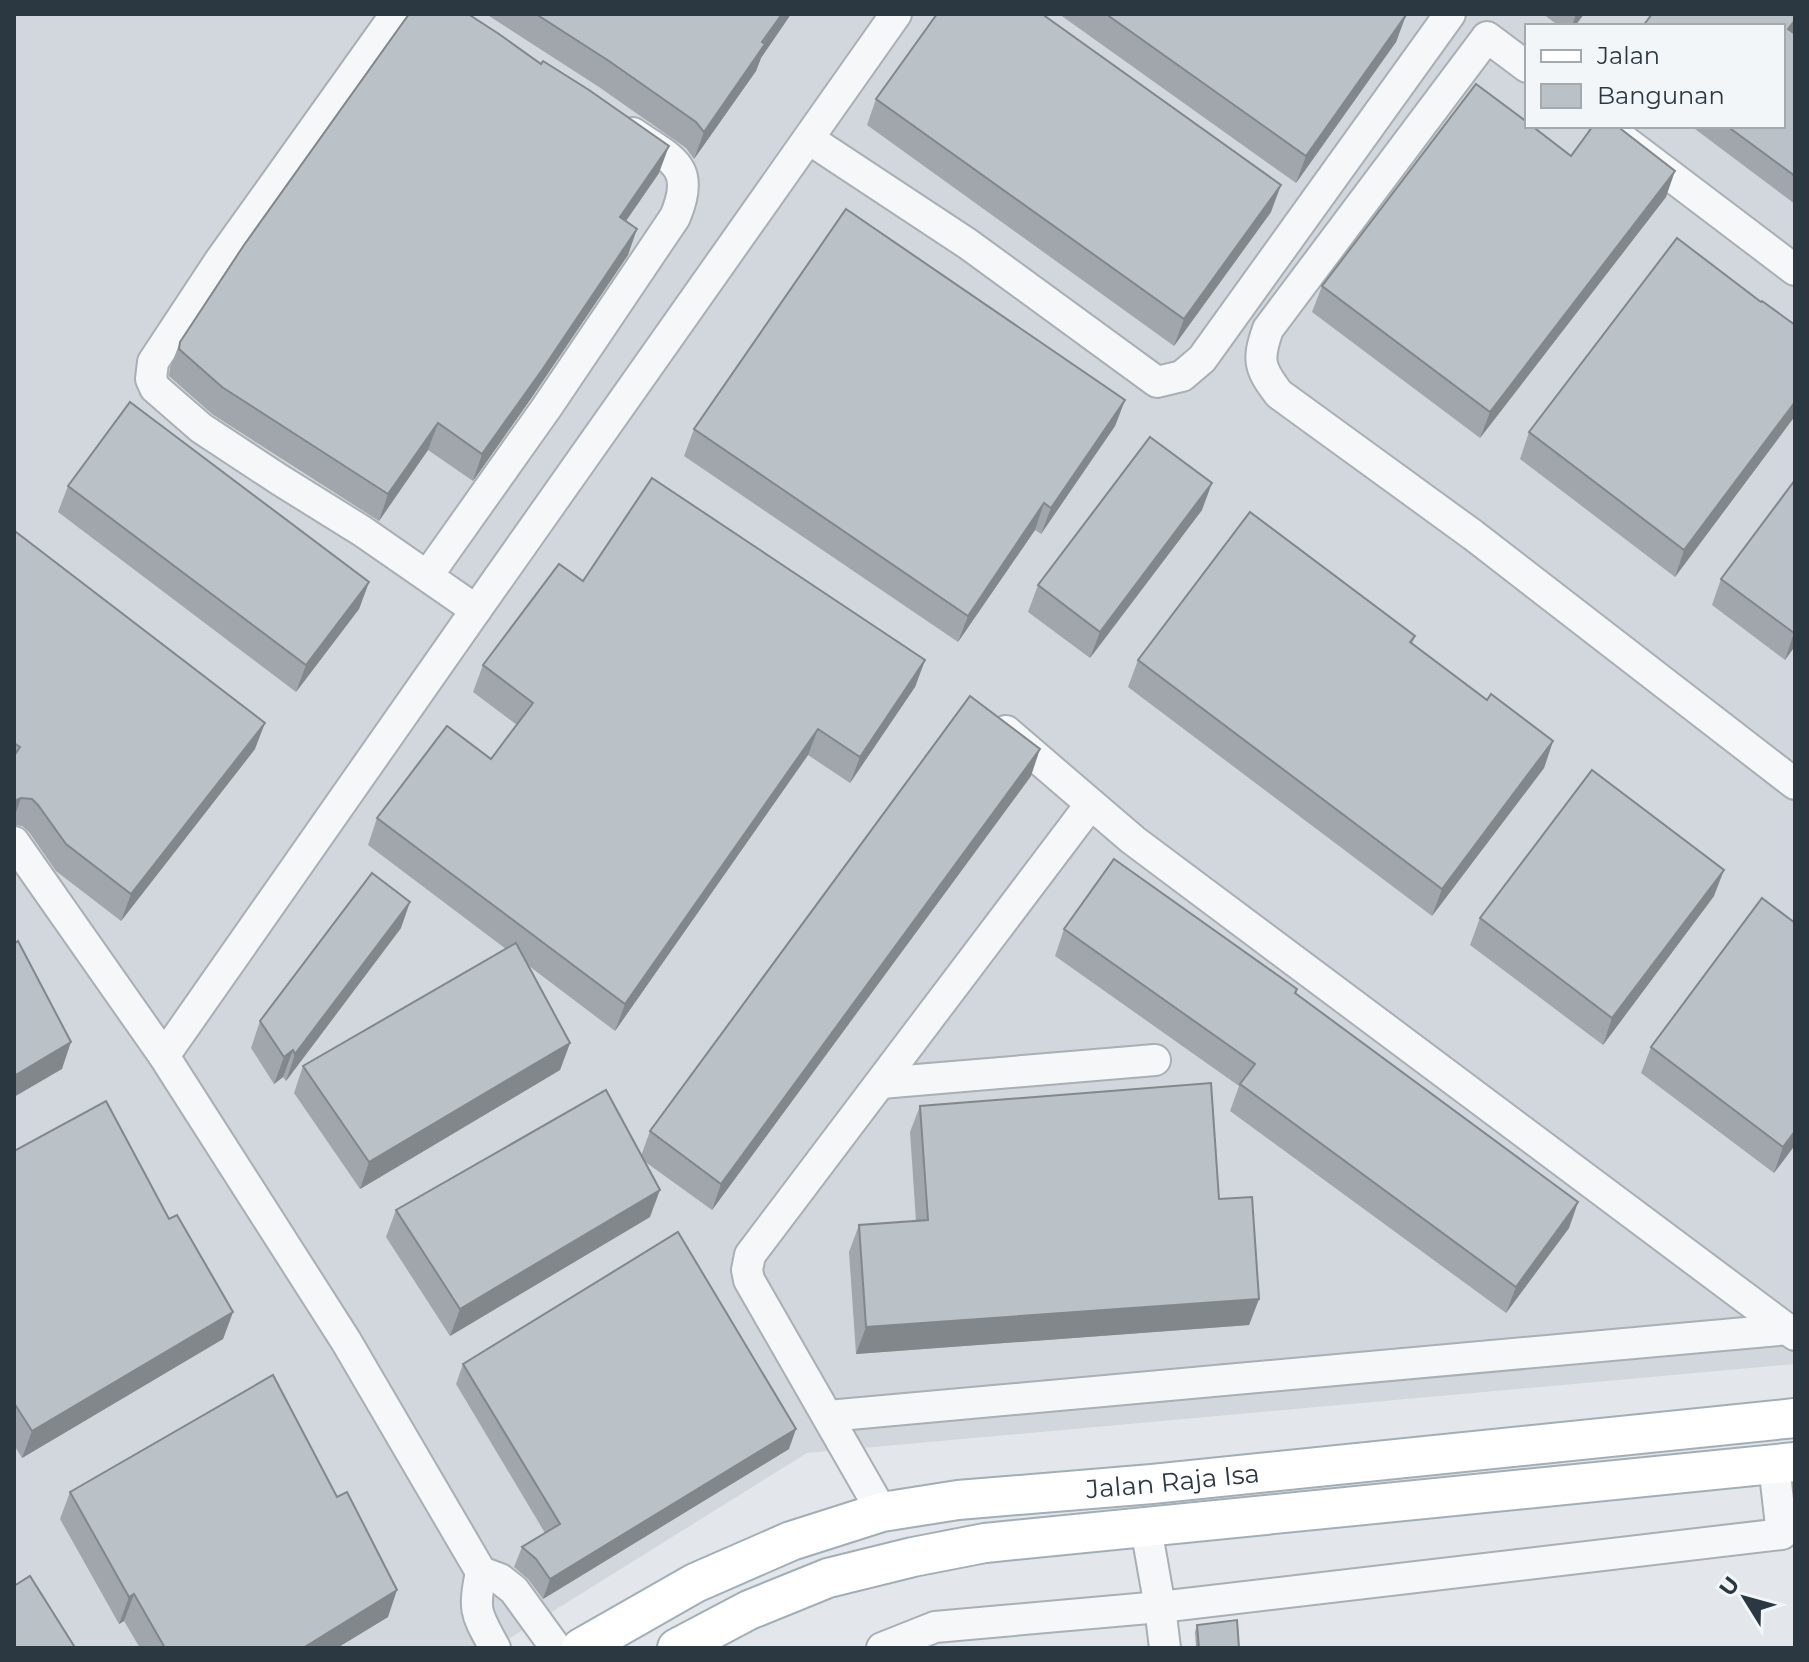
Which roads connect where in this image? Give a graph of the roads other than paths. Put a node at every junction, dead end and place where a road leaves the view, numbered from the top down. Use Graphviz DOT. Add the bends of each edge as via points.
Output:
graph roads {
  1 [pos="396,14"];
  2 [pos="896,14"];
  3 [pos="1450,14"];
  4 [pos="1525,66"];
  5 [pos="614,119"];
  6 [pos="1608,128"];
  7 [pos="809,139"];
  8 [pos="1795,270"];
  9 [pos="428,575"];
  10 [pos="476,610"];
  11 [pos="990,717"];
  12 [pos="1795,784"];
  13 [pos="1090,805"];
  14 [pos="14,842"];
  15 [pos="164,1056"];
  16 [pos="1155,1060"];
  17 [pos="881,1083"];
  18 [pos="1792,1332"];
  19 [pos="828,1416"];
  20 [pos="1795,1418"];
  21 [pos="1785,1463"];
  22 [pos="882,1512"];
  23 [pos="1146,1528"];
  24 [pos="1789,1534"];
  25 [pos="481,1572"];
  26 [pos="1160,1607"];
  27 [pos="495,1648"];
  28 [pos="556,1648"];
  29 [pos="581,1648"];
  30 [pos="677,1648"];
  31 [pos="882,1648"];
  32 [pos="1165,1648"];
  1 -- 9 [label="street" via="219,262 150,372 155,388 201,428"];
  2 -- 7 [label="street"];
  3 -- 7 [label="street" via="1202,359 1182,376 1157,382 968,244"];
  4 -- 12 [label="street" via="1487,37 1268,329 1260,363 1279,394 1473,535"];
  5 -- 9 [label="street" via="676,163 682,174 682,200 556,395"];
  6 -- 8 [label="street"];
  7 -- 10 [label="street"];
  9 -- 10 [label="street"];
  10 -- 15 [label="street"];
  11 -- 13 [label="street"];
  13 -- 17 [label="street"];
  13 -- 18 [label="street"];
  14 -- 15 [label="street"];
  15 -- 25 [label="street" via="346,1341"];
  16 -- 17 [label="street"];
  17 -- 19 [label="street" via="747,1263 749,1280"];
  18 -- 19 [label="street"];
  19 -- 22 [label="street"];
  20 -- 22 [label="main road, Jalan Raja Isa" via="958,1500"];
  21 -- 23 [label="main road, Jalan Raja Isa"];
  21 -- 24 [label="street"];
  22 -- 29 [label="main road, Jalan Raja Isa" via="791,1541 695,1583"];
  23 -- 26 [label="street"];
  23 -- 30 [label="main road, Jalan Raja Isa" via="985,1543 828,1578 749,1610"];
  24 -- 26 [label="street"];
  25 -- 27 [label="street" via="476,1607"];
  25 -- 28 [label="street" via="514,1590"];
  26 -- 31 [label="street" via="935,1627"];
  26 -- 32 [label="street"];
}
